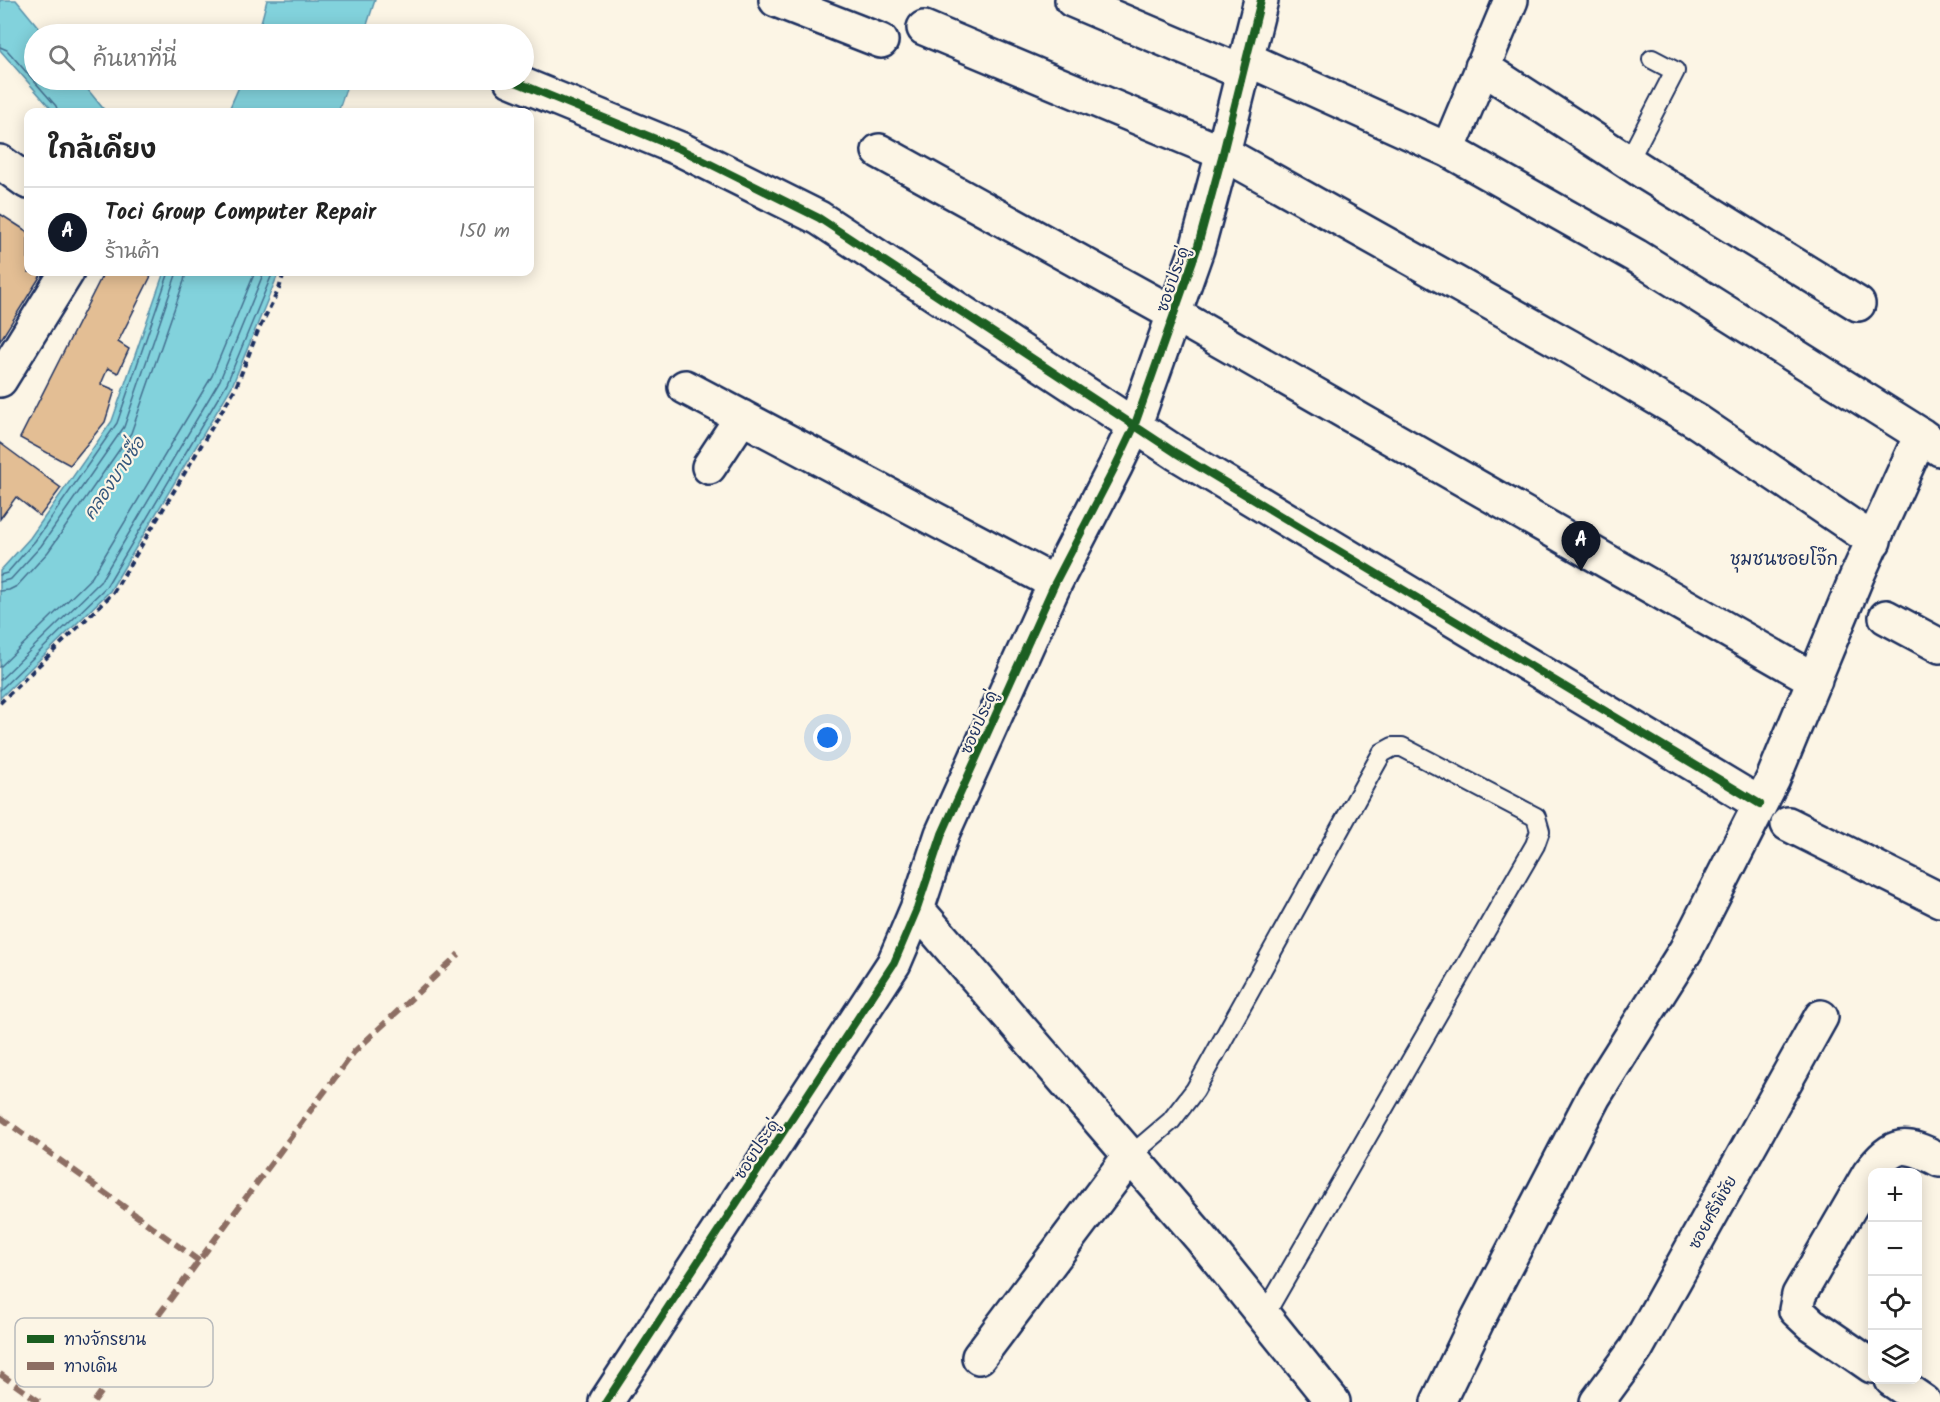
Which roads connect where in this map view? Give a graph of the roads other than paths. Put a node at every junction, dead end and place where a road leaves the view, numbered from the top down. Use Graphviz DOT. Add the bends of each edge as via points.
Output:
graph roads {
  1 [pos="776,0"];
  2 [pos="1072,0"];
  3 [pos="1261,0"];
  4 [pos="1511,0"];
  5 [pos="924,28"];
  6 [pos="881,41"];
  7 [pos="1652,59"];
  8 [pos="1245,66"];
  9 [pos="1482,68"];
  10 [pos="534,89"];
  11 [pos="1448,150"];
  12 [pos="879,151"];
  13 [pos="1224,153"];
  14 [pos="0,162"];
  15 [pos="1628,162"];
  16 [pos="24,179"];
  17 [pos="65,276"];
  18 [pos="1858,304"];
  19 [pos="1174,314"];
  20 [pos="0,380"];
  21 [pos="685,387"];
  22 [pos="742,417"];
  23 [pos="1134,427"];
  24 [pos="1930,442"];
  25 [pos="709,467"];
  26 [pos="1874,541"];
  27 [pos="1055,583"];
  28 [pos="1886,617"];
  29 [pos="1940,646"];
  30 [pos="1815,680"];
  31 [pos="1760,804"];
  32 [pos="1788,824"];
  33 [pos="1940,900"];
  34 [pos="918,909"];
  35 [pos="1821,1017"];
  36 [pos="1130,1156"];
  37 [pos="1940,1160"];
  38 [pos="1264,1316"];
  39 [pos="979,1357"];
  40 [pos="1868,1363"];
  41 [pos="1898,1384"];
  42 [pos="606,1402"];
  43 [pos="1333,1402"];
  44 [pos="1438,1402"];
  45 [pos="1597,1402"];
  46 [pos="1924,1402"];
  1 -- 6 [label="street"];
  2 -- 8 [label="street"];
  3 -- 8 [label="street, ซอยประดู่"];
  4 -- 9 [label="street"];
  5 -- 13 [label="street"];
  7 -- 15 [label="lane" via="1675,71"];
  8 -- 11 [label="street"];
  8 -- 13 [label="street, ซอยประดู่"];
  9 -- 11 [label="street"];
  9 -- 15 [label="street"];
  10 -- 23 [label="street" via="680,149 819,218"];
  11 -- 24 [label="street" via="1636,256"];
  12 -- 19 [label="street"];
  13 -- 19 [label="street, ซอยประดู่"];
  13 -- 26 [label="street" via="1698,422"];
  14 -- 16 [label="street"];
  15 -- 18 [label="street"];
  17 -- 20 [label="street"];
  19 -- 23 [label="street, ซอยประดู่"];
  19 -- 30 [label="street"];
  21 -- 22 [label="street"];
  22 -- 25 [label="street"];
  22 -- 27 [label="street"];
  23 -- 27 [label="street, ซอยประดู่"];
  23 -- 31 [label="street"];
  24 -- 26 [label="street"];
  26 -- 30 [label="street"];
  27 -- 34 [label="street, ซอยประดู่" via="942,834"];
  28 -- 29 [label="street"];
  30 -- 31 [label="street"];
  31 -- 44 [label="street" via="1686,950 1594,1096"];
  32 -- 33 [label="street"];
  34 -- 36 [label="street"];
  34 -- 42 [label="street, ซอยประดู่" via="894,963"];
  35 -- 45 [label="street, ซอยศรีพิชัย" via="1636,1349"];
  36 -- 38 [label="street"];
  36 -- 38 [label="lane" via="1171,1121 1195,1090 1382,753 1402,747 1536,817 1539,831 1535,845"];
  36 -- 39 [label="street"];
  37 -- 40 [label="street" via="1906,1146 1881,1157 1799,1295 1796,1310"];
  38 -- 43 [label="street"];
  41 -- 46 [label="street"];
}
